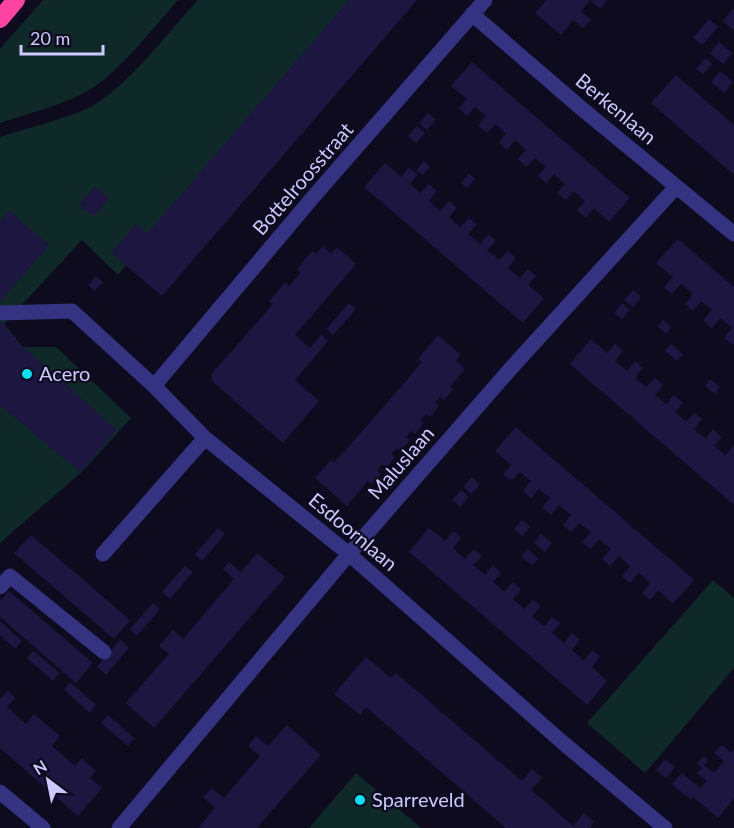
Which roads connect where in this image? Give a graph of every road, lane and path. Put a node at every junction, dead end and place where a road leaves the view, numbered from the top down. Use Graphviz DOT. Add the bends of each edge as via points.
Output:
graph roads {
  1 [pos="16,0"];
  2 [pos="485,0"];
  3 [pos="472,14"];
  4 [pos="0,19"];
  5 [pos="676,186"];
  6 [pos="734,234"];
  7 [pos="0,313"];
  8 [pos="154,386"];
  9 [pos="205,438"];
  10 [pos="103,554"];
  11 [pos="349,554"];
  12 [pos="0,587"];
  13 [pos="104,652"];
  14 [pos="0,792"];
  15 [pos="43,828"];
  16 [pos="119,828"];
  17 [pos="665,828"];
  1 -- 4 [label="highway"];
  2 -- 3 [label="street, Bottelroosstraat"];
  3 -- 5 [label="street, Berkenlaan"];
  3 -- 8 [label="street, Bottelroosstraat"];
  5 -- 6 [label="street, Berkenlaan"];
  5 -- 11 [label="street, Maluslaan"];
  7 -- 8 [label="street, Esdoornlaan" via="72,311"];
  8 -- 9 [label="street, Esdoornlaan"];
  9 -- 10 [label="street"];
  9 -- 11 [label="street, Esdoornlaan"];
  11 -- 16 [label="street, Maluslaan"];
  11 -- 17 [label="street, Esdoornlaan"];
  12 -- 13 [label="street" via="10,576"];
  14 -- 15 [label="street"];
}
